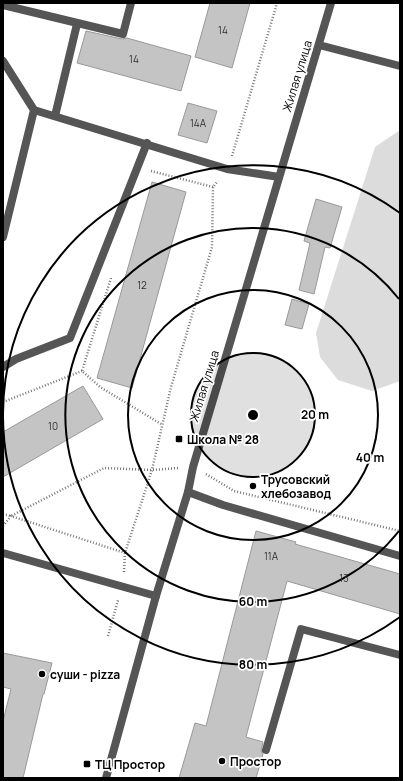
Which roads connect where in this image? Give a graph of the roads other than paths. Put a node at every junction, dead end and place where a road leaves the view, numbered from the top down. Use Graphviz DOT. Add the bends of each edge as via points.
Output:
graph roads {
  1 [pos="131,3"];
  2 [pos="331,3"];
  3 [pos="3,5"];
  4 [pos="77,24"];
  5 [pos="319,45"];
  6 [pos="3,61"];
  7 [pos="400,66"];
  8 [pos="34,110"];
  9 [pos="55,116"];
  10 [pos="147,143"];
  11 [pos="279,177"];
  12 [pos="3,237"];
  13 [pos="3,367"];
  14 [pos="188,492"];
  15 [pos="3,553"];
  16 [pos="400,556"];
  17 [pos="156,596"];
  18 [pos="400,655"];
  19 [pos="266,750"];
  20 [pos="106,778"];
  1 -- 4 [label="street" via="123,34"];
  2 -- 5 [label="street, Жилая улица"];
  3 -- 4 [label="street"];
  4 -- 9 [label="street"];
  5 -- 7 [label="street"];
  5 -- 11 [label="street, Жилая улица"];
  6 -- 8 [label="street"];
  8 -- 9 [label="street"];
  8 -- 12 [label="street"];
  9 -- 10 [label="street"];
  10 -- 11 [label="street" via="227,169"];
  10 -- 13 [label="street" via="70,338 16,359"];
  11 -- 14 [label="street, Жилая улица" via="193,466"];
  14 -- 16 [label="street" via="223,505"];
  14 -- 17 [label="street, Жилая улица"];
  15 -- 17 [label="street"];
  17 -- 20 [label="street, Жилая улица"];
  18 -- 19 [label="street" via="301,629"];
}
